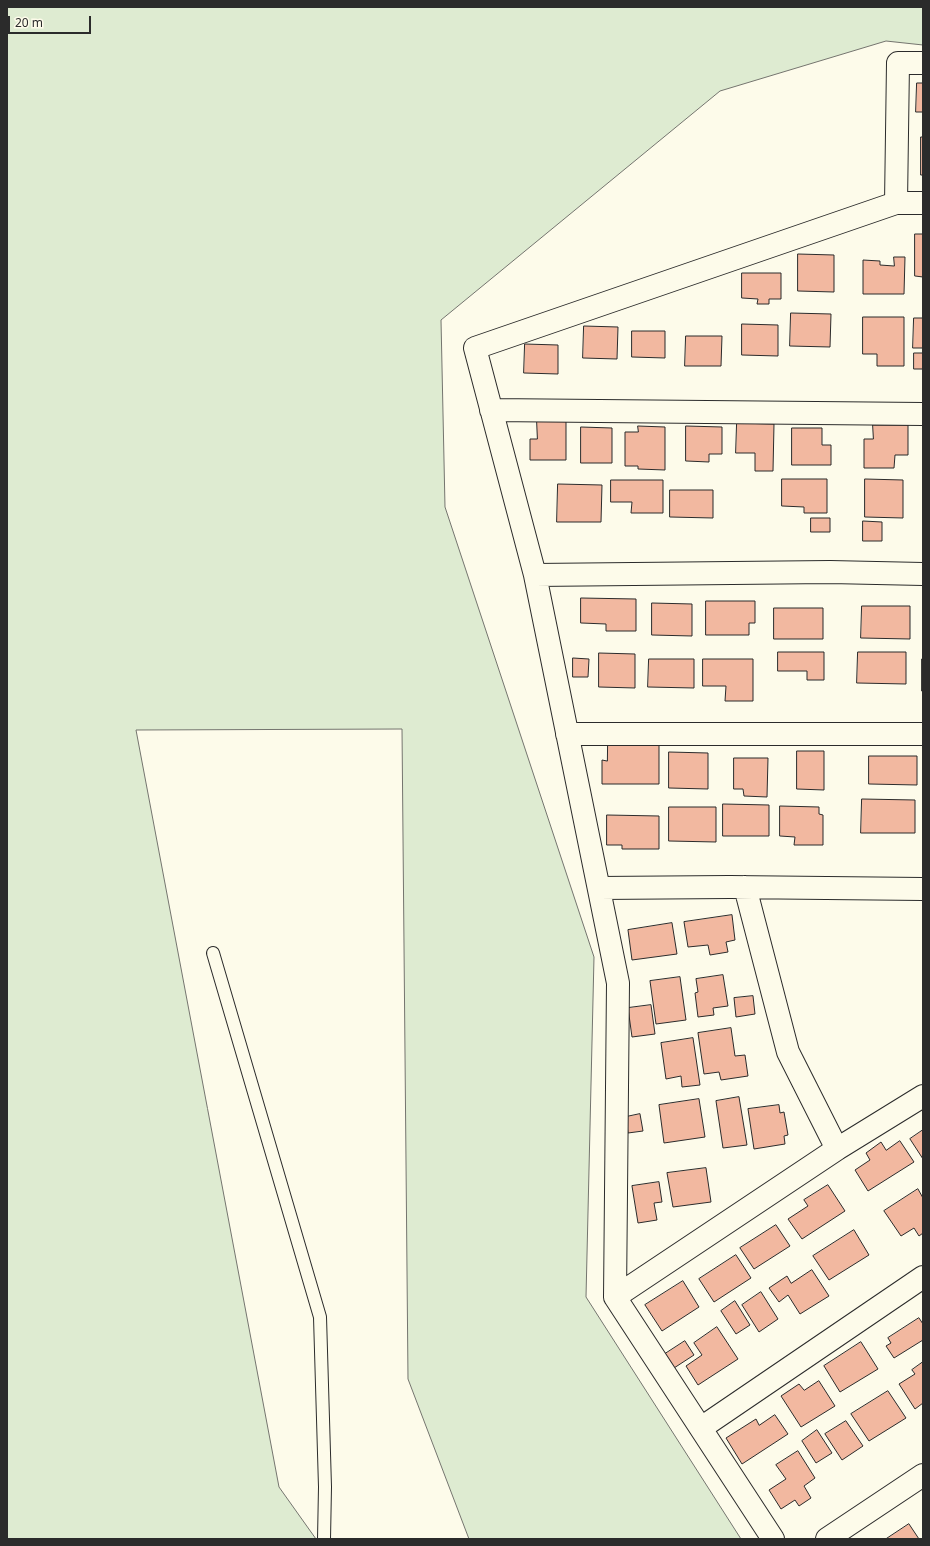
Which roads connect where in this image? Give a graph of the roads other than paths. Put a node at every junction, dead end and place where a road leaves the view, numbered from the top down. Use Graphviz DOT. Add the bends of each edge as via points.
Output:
graph roads {
  1 [pos="923,63"];
  2 [pos="896,203"];
  3 [pos="923,204"];
  4 [pos="491,410"];
  5 [pos="923,414"];
  6 [pos="923,574"];
  7 [pos="535,575"];
  8 [pos="567,734"];
  9 [pos="923,734"];
  10 [pos="745,887"];
  11 [pos="599,888"];
  12 [pos="923,889"];
  13 [pos="213,953"];
  14 [pos="923,1096"];
  15 [pos="837,1149"];
  16 [pos="923,1277"];
  17 [pos="616,1297"];
  18 [pos="701,1428"];
  19 [pos="923,1475"];
  20 [pos="324,1539"];
  21 [pos="773,1539"];
  22 [pos="827,1539"];
  1 -- 2 [label="street" via="898,63"];
  2 -- 3 [label="street"];
  2 -- 4 [label="street" via="475,348"];
  4 -- 5 [label="street"];
  4 -- 7 [label="street"];
  6 -- 7 [label="street" via="830,572"];
  7 -- 8 [label="street"];
  8 -- 9 [label="street"];
  8 -- 11 [label="street"];
  10 -- 11 [label="street"];
  10 -- 12 [label="street"];
  10 -- 15 [label="street" via="788,1052"];
  11 -- 17 [label="street" via="618,983"];
  13 -- 20 [label="lane" via="320,1317"];
  14 -- 15 [label="street"];
  15 -- 17 [label="street"];
  16 -- 18 [label="street"];
  17 -- 18 [label="street"];
  18 -- 21 [label="street"];
  19 -- 22 [label="street"];
}
